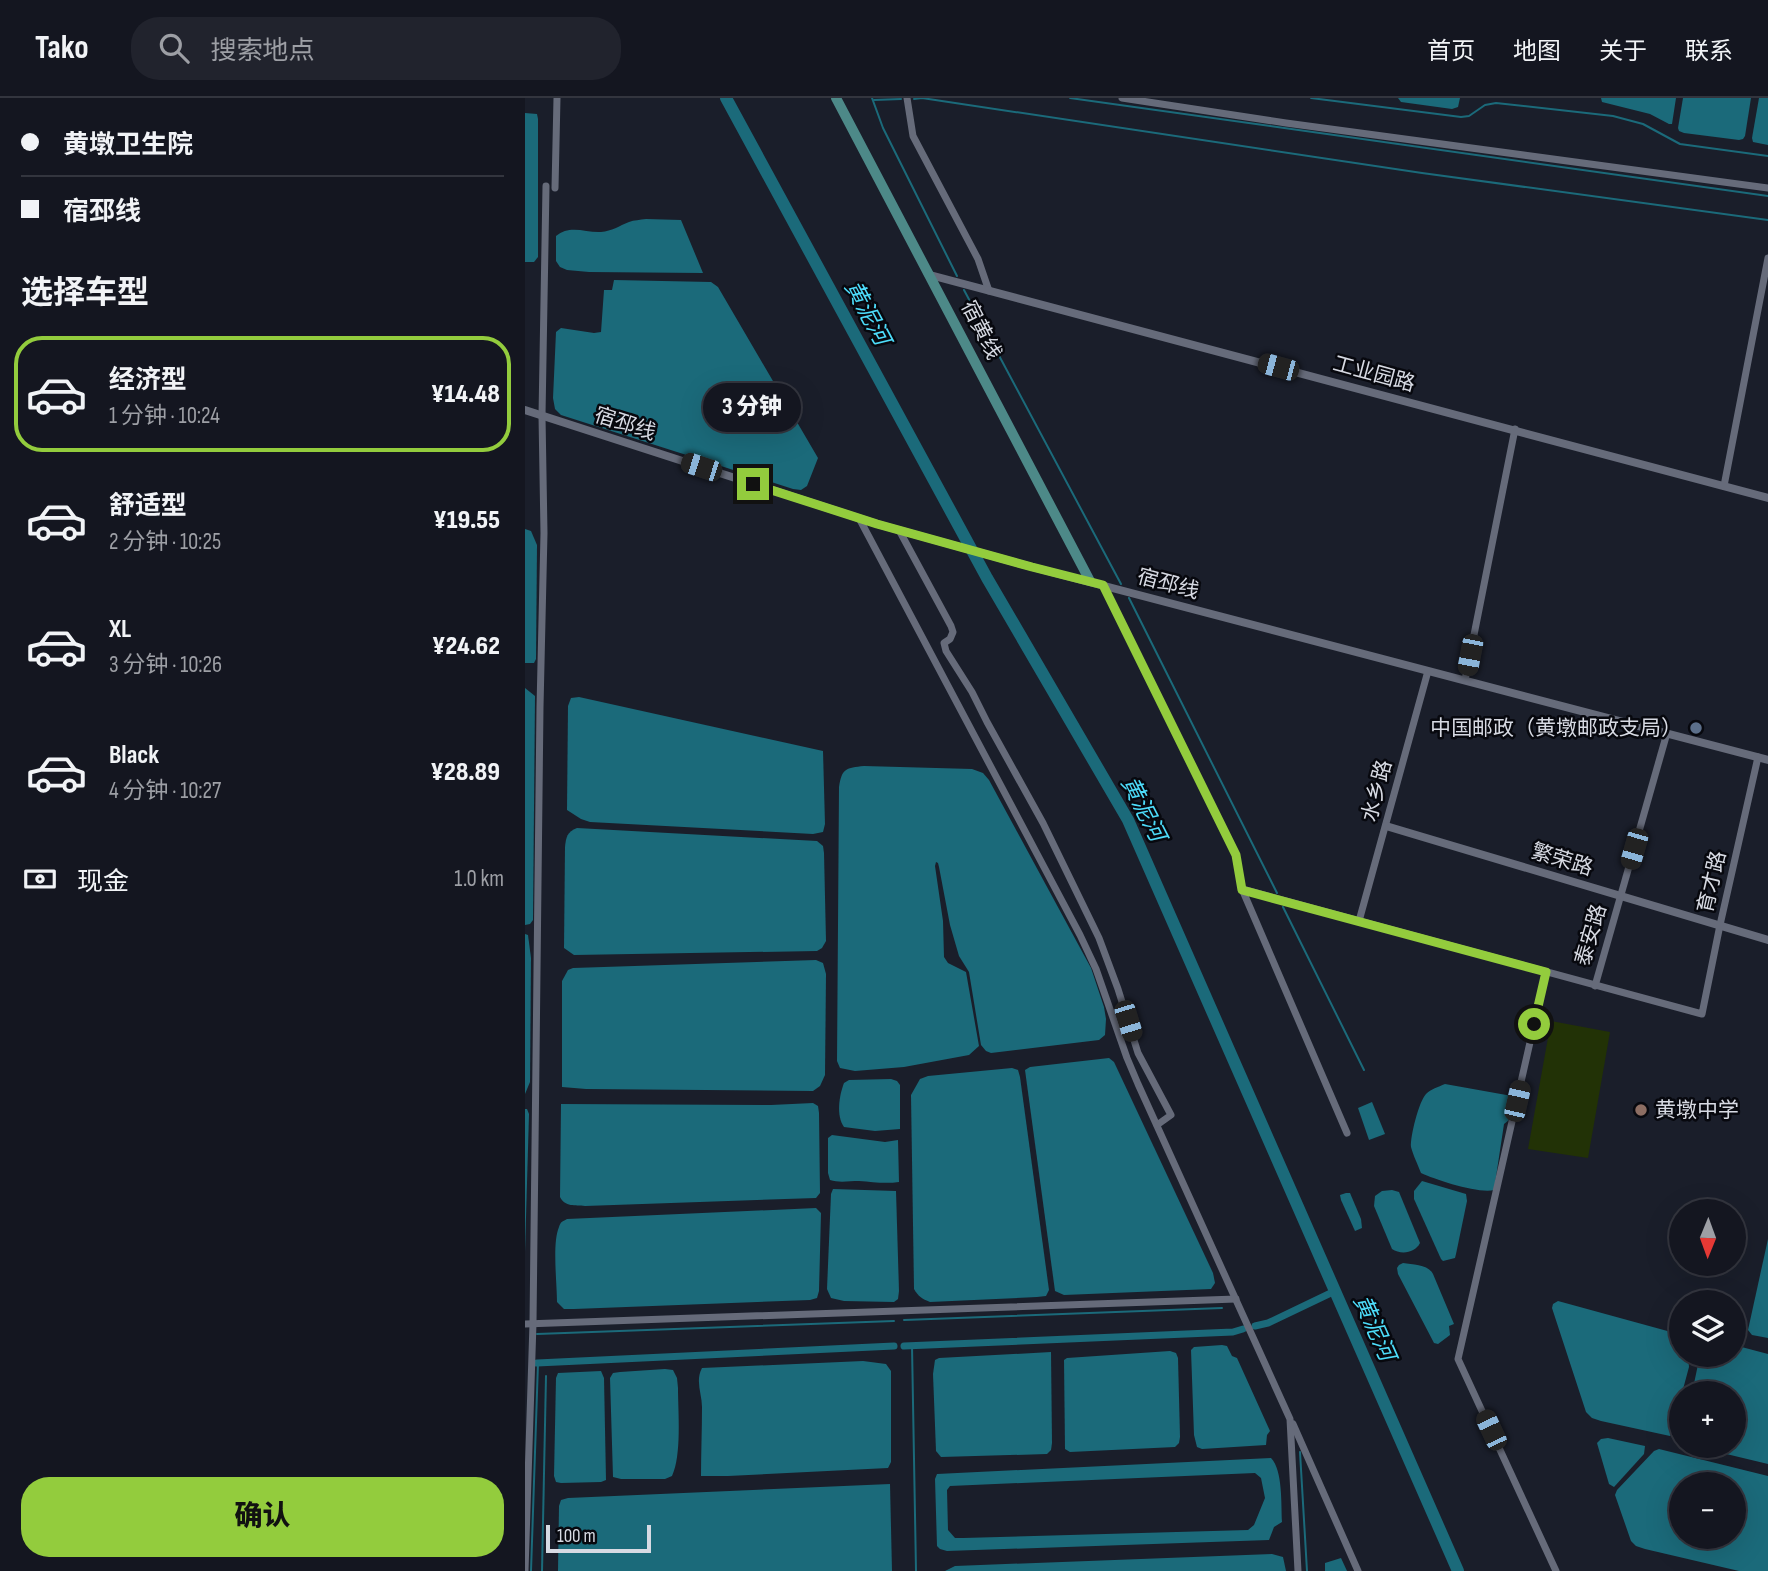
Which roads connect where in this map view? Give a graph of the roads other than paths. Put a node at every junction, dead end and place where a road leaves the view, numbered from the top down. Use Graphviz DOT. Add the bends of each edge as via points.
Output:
graph roads {
  1 [pos="557,98"];
  2 [pos="836,98"];
  3 [pos="907,98"];
  4 [pos="1122,98"];
  5 [pos="546,186"];
  6 [pos="555,188"];
  7 [pos="1768,188"];
  8 [pos="1768,258"];
  9 [pos="930,275"];
  10 [pos="989,291"];
  11 [pos="525,410"];
  12 [pos="543,416"];
  13 [pos="1515,429"];
  14 [pos="1724,486"];
  15 [pos="1768,498"];
  16 [pos="859,518"];
  17 [pos="899,530"];
  18 [pos="1090,581"];
  19 [pos="1103,585"];
  20 [pos="1428,670"];
  21 [pos="1465,680"];
  22 [pos="1667,733"];
  23 [pos="1758,757"];
  24 [pos="1768,760"];
  25 [pos="1386,826"];
  26 [pos="1242,890"];
  27 [pos="1621,896"];
  28 [pos="1359,921"];
  29 [pos="1720,925"];
  30 [pos="1768,940"];
  31 [pos="1546,972"];
  32 [pos="1595,986"];
  33 [pos="1138,1053"];
  34 [pos="1127,1058"];
  35 [pos="1157,1125"];
  36 [pos="1347,1133"];
  37 [pos="1236,1298"];
  38 [pos="529,1324"];
  39 [pos="1290,1419"];
  40 [pos="525,1571"];
  41 [pos="1298,1571"];
  42 [pos="1358,1571"];
  43 [pos="1556,1571"];
  1 -- 6 [label="street"];
  2 -- 9 [label="main road, 宿黄线"];
  3 -- 10 [label="street" via="913,135 978,259"];
  4 -- 7 [label="street"];
  5 -- 12 [label="street"];
  8 -- 14 [label="street"];
  9 -- 10 [label="street, 工业园路"];
  9 -- 18 [label="main road, 宿黄线"];
  10 -- 13 [label="street, 工业园路"];
  11 -- 12 [label="street, 宿邳线"];
  12 -- 16 [label="street, 宿邳线"];
  12 -- 38 [label="street"];
  13 -- 14 [label="street, 工业园路"];
  13 -- 21 [label="street"];
  14 -- 15 [label="street, 工业园路"];
  16 -- 17 [label="street, 宿邳线"];
  16 -- 34 [label="street" via="1080,935"];
  17 -- 18 [label="street, 宿邳线"];
  17 -- 33 [label="street" via="953,632 944,643 946,651 1043,823 1099,938"];
  18 -- 19 [label="street, 宿邳线"];
  19 -- 20 [label="street, 宿邳线"];
  19 -- 26 [label="street" via="1236,855"];
  20 -- 21 [label="street, 宿邳线"];
  20 -- 25 [label="street, 水乡路"];
  21 -- 22 [label="street, 宿邳线"];
  22 -- 23 [label="street, 宿邳线"];
  22 -- 27 [label="street, 泰安路"];
  23 -- 24 [label="street, 宿邳线"];
  23 -- 29 [label="street, 育才路"];
  25 -- 27 [label="street, 繁荣路"];
  25 -- 28 [label="street, 水乡路"];
  26 -- 28 [label="street"];
  26 -- 36 [label="street"];
  27 -- 29 [label="street, 繁荣路"];
  27 -- 32 [label="street, 泰安路"];
  28 -- 31 [label="street"];
  29 -- 30 [label="street, 繁荣路"];
  29 -- 32 [label="street, 育才路" via="1702,1014"];
  31 -- 32 [label="street"];
  31 -- 43 [label="street" via="1458,1359"];
  33 -- 34 [label="street"];
  33 -- 35 [label="street" via="1171,1115"];
  34 -- 35 [label="street"];
  35 -- 37 [label="street"];
  37 -- 38 [label="street"];
  37 -- 39 [label="street"];
  38 -- 40 [label="street"];
  39 -- 41 [label="street"];
  39 -- 42 [label="street"];
}
